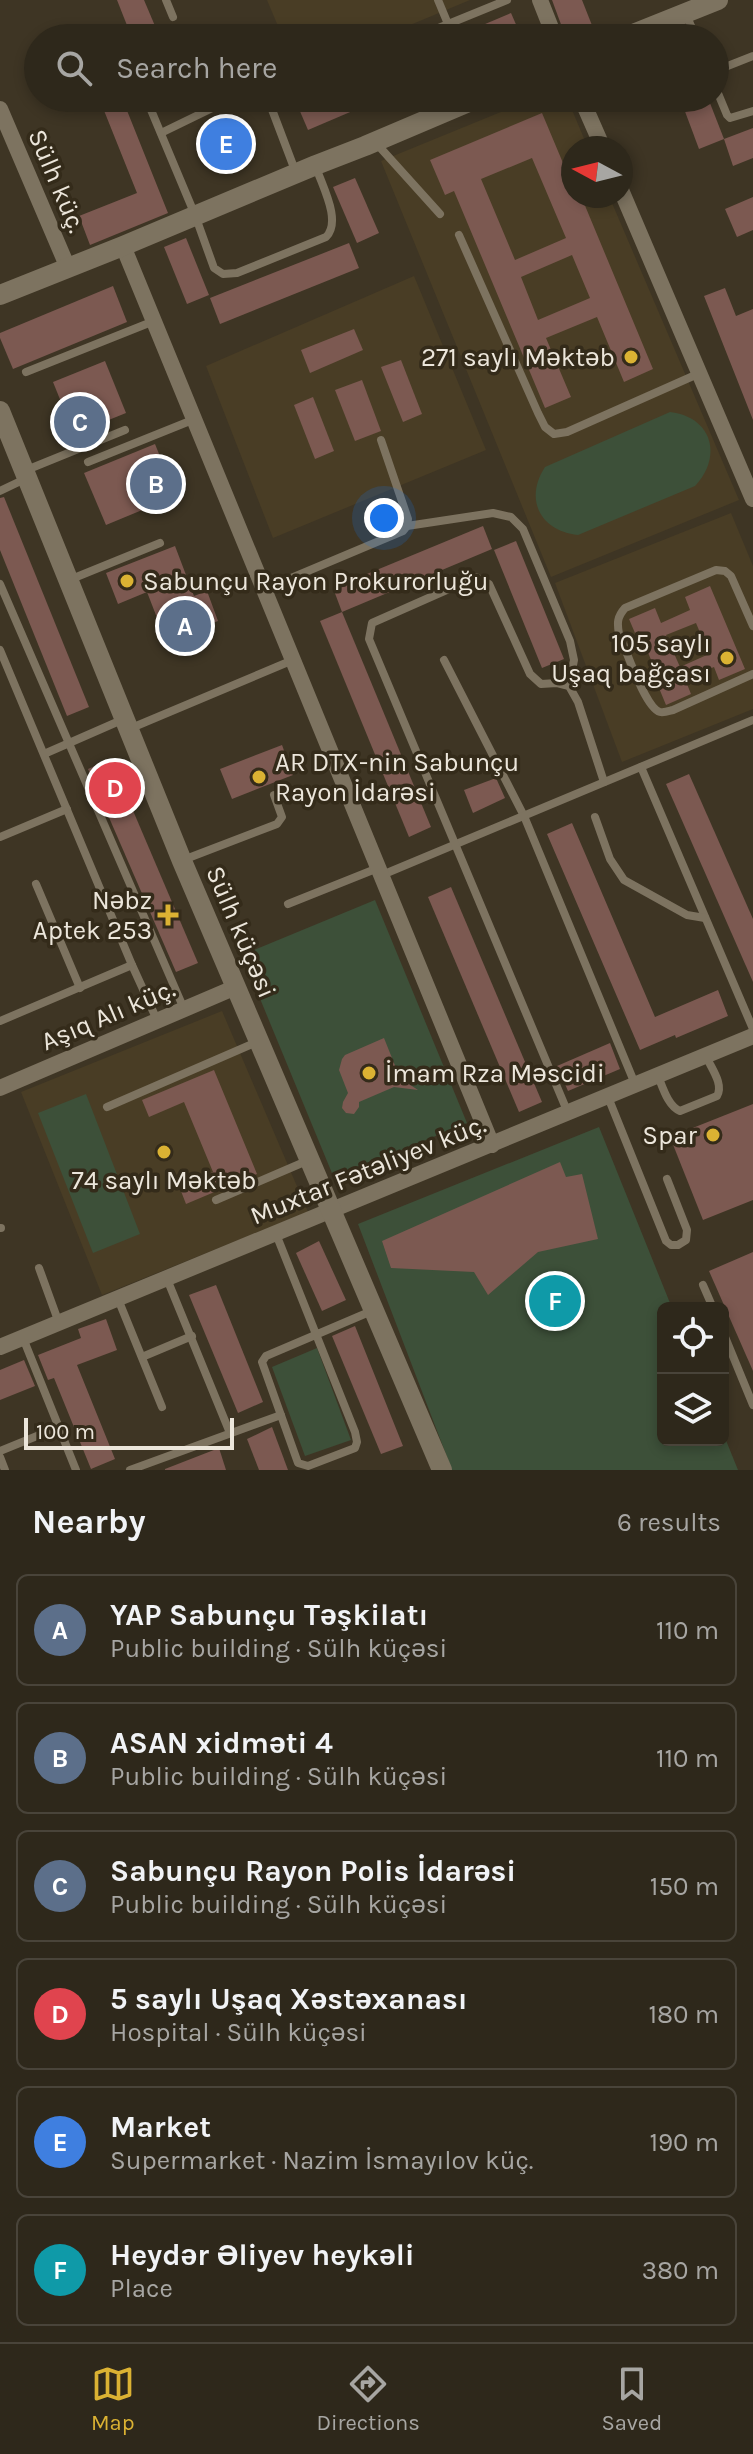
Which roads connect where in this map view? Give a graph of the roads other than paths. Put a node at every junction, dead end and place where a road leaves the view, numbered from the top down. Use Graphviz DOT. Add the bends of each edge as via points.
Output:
graph roads {
  1 [pos="166,0"];
  2 [pos="438,0"];
  3 [pos="507,0"];
  4 [pos="540,0"];
  5 [pos="718,0"];
  6 [pos="686,13"];
  7 [pos="173,17"];
  8 [pos="448,24"];
  9 [pos="549,24"];
  10 [pos="658,24"];
  11 [pos="690,24"];
  12 [pos="753,56"];
  13 [pos="729,65"];
  14 [pos="753,111"];
  15 [pos="1,112"];
  16 [pos="152,112"];
  17 [pos="204,112"];
  18 [pos="274,112"];
  19 [pos="445,112"];
  20 [pos="587,112"];
  21 [pos="726,112"];
  22 [pos="161,133"];
  23 [pos="598,136"];
  24 [pos="375,142"];
  25 [pos="316,165"];
  26 [pos="296,173"];
  27 [pos="629,208"];
  28 [pos="440,214"];
  29 [pos="195,215"];
  30 [pos="459,235"];
  31 [pos="123,246"];
  32 [pos="68,268"];
  33 [pos="0,295"];
  34 [pos="155,320"];
  35 [pos="26,372"];
  36 [pos="700,373"];
  37 [pos="0,411"];
  38 [pos="195,419"];
  39 [pos="125,430"];
  40 [pos="381,440"];
  41 [pos="746,460"];
  42 [pos="88,462"];
  43 [pos="25,475"];
  44 [pos="0,491"];
  45 [pos="753,499"];
  46 [pos="407,526"];
  47 [pos="160,543"];
  48 [pos="68,580"];
  49 [pos="0,584"];
  50 [pos="265,589"];
  51 [pos="753,626"];
  52 [pos="0,650"];
  53 [pos="294,659"];
  54 [pos="444,660"];
  55 [pos="753,674"];
  56 [pos="569,686"];
  57 [pos="753,720"];
  58 [pos="127,724"];
  59 [pos="69,743"];
  60 [pos="44,754"];
  61 [pos="641,767"];
  62 [pos="604,782"];
  63 [pos="274,795"];
  64 [pos="67,809"];
  65 [pos="524,816"];
  66 [pos="595,817"];
  67 [pos="0,837"];
  68 [pos="455,844"];
  69 [pos="182,861"];
  70 [pos="380,872"];
  71 [pos="36,884"];
  72 [pos="288,904"];
  73 [pos="705,918"];
  74 [pos="132,965"];
  75 [pos="236,987"];
  76 [pos="80,988"];
  77 [pos="184,1009"];
  78 [pos="157,1020"];
  79 [pos="0,1021"];
  80 [pos="753,1029"];
  81 [pos="753,1036"];
  82 [pos="259,1041"];
  83 [pos="706,1056"];
  84 [pos="658,1076"];
  85 [pos="636,1085"];
  86 [pos="0,1088"];
  87 [pos="608,1097"];
  88 [pos="107,1107"];
  89 [pos="568,1113"];
  90 [pos="492,1145"];
  91 [pos="310,1159"];
  92 [pos="667,1179"];
  93 [pos="216,1200"];
  94 [pos="333,1211"];
  95 [pos="276,1234"];
  96 [pos="39,1268"];
  97 [pos="167,1279"];
  98 [pos="703,1285"];
  99 [pos="118,1299"];
  100 [pos="710,1302"];
  101 [pos="375,1310"];
  102 [pos="59,1323"];
  103 [pos="318,1334"];
  104 [pos="192,1336"];
  105 [pos="23,1338"];
  106 [pos="0,1347"];
  107 [pos="729,1347"];
  108 [pos="142,1357"];
  109 [pos="753,1405"];
  110 [pos="162,1407"];
  111 [pos="281,1415"];
  112 [pos="59,1427"];
  113 [pos="230,1433"];
  114 [pos="0,1451"];
  115 [pos="0,1457"];
  116 [pos="142,1468"];
  117 [pos="5,1470"];
  118 [pos="76,1470"];
  119 [pos="130,1470"];
  120 [pos="442,1470"];
  1 -- 7 [label="lane"];
  2 -- 8 [label="lane"];
  3 -- 8 [label="lane"];
  4 -- 9 [label="street"];
  5 -- 6 [label="street"];
  6 -- 10 [label="street"];
  6 -- 11 [label="lane"];
  12 -- 13 [label="lane"];
  14 -- 21 [label="lane" via="730,118"];
  15 -- 32 [label="street, Sülh küç."];
  16 -- 22 [label="lane"];
  17 -- 22 [label="lane"];
  18 -- 26 [label="lane"];
  19 -- 24 [label="street"];
  20 -- 23 [label="street"];
  22 -- 29 [label="lane"];
  24 -- 25 [label="street"];
  24 -- 28 [label="lane"];
  25 -- 26 [label="street"];
  25 -- 29 [label="lane" via="333,219 326,237 223,274 214,268"];
  26 -- 29 [label="street"];
  27 -- 36 [label="street"];
  29 -- 31 [label="street"];
  30 -- 36 [label="lane" via="538,413 554,434"];
  31 -- 32 [label="street"];
  31 -- 34 [label="street"];
  32 -- 33 [label="street"];
  34 -- 35 [label="lane"];
  34 -- 38 [label="street"];
  36 -- 41 [label="street"];
  37 -- 43 [label="street, Sülh küçəsi"];
  38 -- 42 [label="lane"];
  38 -- 50 [label="street"];
  39 -- 43 [label="lane"];
  40 -- 46 [label="lane"];
  41 -- 45 [label="street"];
  43 -- 44 [label="lane"];
  43 -- 48 [label="street, Sülh küçəsi"];
  46 -- 50 [label="lane"];
  46 -- 56 [label="lane" via="493,513 511,517 523,529 570,641 574,660"];
  47 -- 48 [label="lane"];
  48 -- 58 [label="street, Sülh küçəsi"];
  49 -- 59 [label="lane"];
  50 -- 53 [label="street"];
  51 -- 55 [label="lane" via="731,576 716,570 625,608 617,624 647,699 662,713"];
  52 -- 60 [label="lane"];
  53 -- 58 [label="lane"];
  53 -- 70 [label="street"];
  54 -- 65 [label="lane"];
  56 -- 62 [label="lane"];
  56 -- 68 [label="lane" via="541,684 530,674 489,584 476,577 372,623 369,639"];
  57 -- 61 [label="lane"];
  58 -- 59 [label="lane"];
  58 -- 69 [label="street, Sülh küçəsi"];
  59 -- 60 [label="lane"];
  59 -- 77 [label="lane"];
  60 -- 64 [label="lane"];
  61 -- 62 [label="lane"];
  61 -- 73 [label="lane"];
  62 -- 65 [label="lane"];
  63 -- 69 [label="lane" via="282,817 277,824"];
  64 -- 67 [label="lane"];
  64 -- 74 [label="lane"];
  65 -- 68 [label="lane"];
  65 -- 85 [label="lane"];
  66 -- 73 [label="lane" via="624,880 687,915"];
  68 -- 70 [label="lane"];
  68 -- 89 [label="lane"];
  69 -- 75 [label="street, Sülh küçəsi"];
  70 -- 72 [label="lane"];
  70 -- 90 [label="street"];
  71 -- 76 [label="lane"];
  73 -- 80 [label="lane"];
  74 -- 76 [label="lane"];
  74 -- 78 [label="lane"];
  75 -- 77 [label="street, Aşıq Alı küç."];
  75 -- 82 [label="street, Sülh küçəsi"];
  76 -- 79 [label="lane"];
  77 -- 78 [label="street, Aşıq Alı küç."];
  78 -- 86 [label="street, Aşıq Alı küç."];
  81 -- 83 [label="street, Muxtar Fətəliyev küç."];
  82 -- 88 [label="lane"];
  82 -- 91 [label="street, Sülh küçəsi"];
  83 -- 84 [label="street, Muxtar Fətəliyev küç."];
  83 -- 84 [label="lane" via="720,1086 717,1096 680,1111"];
  84 -- 85 [label="street, Muxtar Fətəliyev küç."];
  85 -- 87 [label="street, Muxtar Fətəliyev küç."];
  87 -- 89 [label="street, Muxtar Fətəliyev küç."];
  87 -- 92 [label="lane" via="666,1241 678,1245 686,1240 687,1230"];
  89 -- 90 [label="street, Muxtar Fətəliyev küç."];
  90 -- 94 [label="street, Muxtar Fətəliyev küç."];
  91 -- 93 [label="lane"];
  91 -- 94 [label="street, Sülh küçəsi"];
  94 -- 95 [label="street, Muxtar Fətəliyev küç."];
  94 -- 101 [label="street, Sülh küçəsi"];
  95 -- 97 [label="street, Muxtar Fətəliyev küç."];
  95 -- 103 [label="lane"];
  96 -- 102 [label="lane"];
  97 -- 99 [label="street, Muxtar Fətəliyev küç."];
  97 -- 104 [label="lane"];
  98 -- 100 [label="lane"];
  99 -- 102 [label="street, Muxtar Fətəliyev küç."];
  99 -- 108 [label="lane"];
  101 -- 103 [label="lane"];
  101 -- 120 [label="street, Sülh küçəsi"];
  102 -- 105 [label="street, Muxtar Fətəliyev küç."];
  103 -- 111 [label="lane" via="262,1362"];
  103 -- 111 [label="lane" via="355,1432 355,1448 308,1466 298,1463"];
  104 -- 108 [label="lane"];
  104 -- 113 [label="lane"];
  105 -- 106 [label="street, Muxtar Fətəliyev küç."];
  105 -- 112 [label="lane"];
  107 -- 109 [label="lane"];
  108 -- 110 [label="lane"];
  111 -- 113 [label="lane"];
  112 -- 114 [label="lane"];
  112 -- 118 [label="lane"];
  113 -- 116 [label="lane"];
  115 -- 117 [label="lane"];
  116 -- 119 [label="lane"];
}
